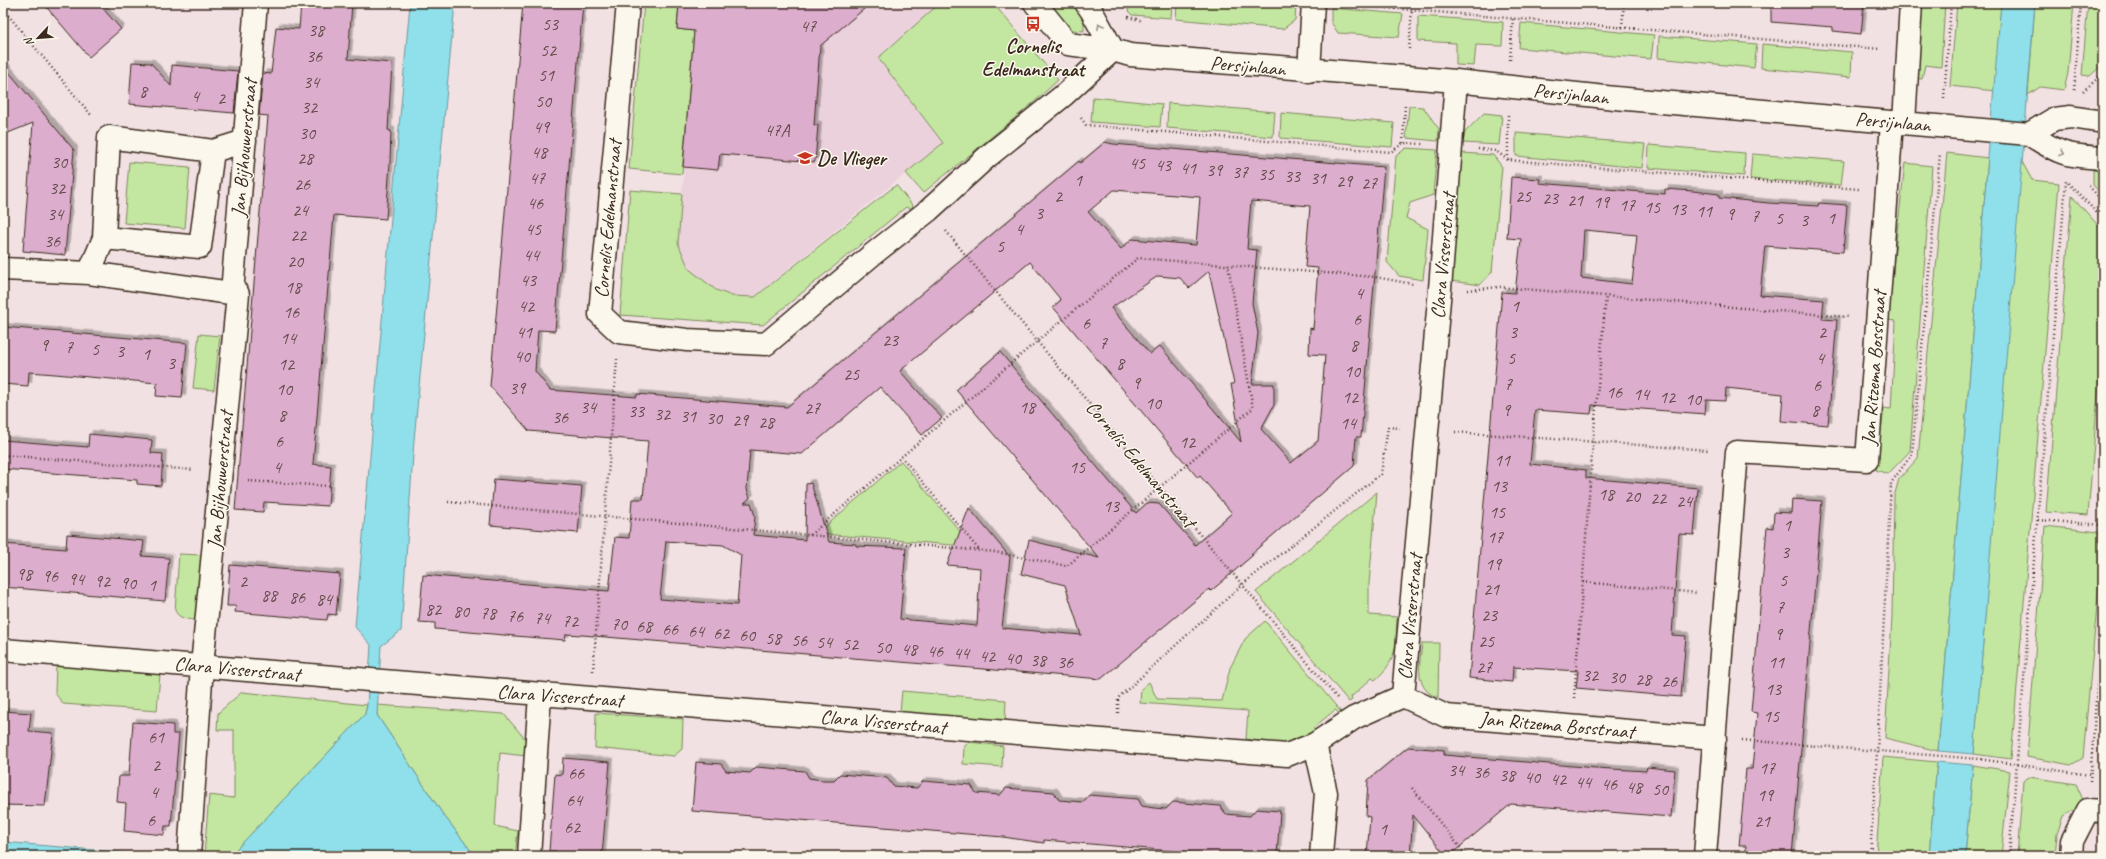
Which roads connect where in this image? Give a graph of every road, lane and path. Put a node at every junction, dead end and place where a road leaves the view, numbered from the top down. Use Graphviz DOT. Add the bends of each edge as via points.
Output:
graph roads {
  1 [pos="256,3"];
  2 [pos="628,3"];
  3 [pos="1034,3"];
  4 [pos="1086,3"];
  5 [pos="1313,3"];
  6 [pos="1624,3"];
  7 [pos="1910,3"];
  8 [pos="1951,3"];
  9 [pos="2081,3"];
  10 [pos="1335,4"];
  11 [pos="3,9"];
  12 [pos="1412,10"];
  13 [pos="1123,13"];
  14 [pos="1143,21"];
  15 [pos="1622,28"];
  16 [pos="1113,50"];
  17 [pos="1907,51"];
  18 [pos="1409,56"];
  19 [pos="1309,71"];
  20 [pos="2103,74"];
  21 [pos="1456,81"];
  22 [pos="1064,95"];
  23 [pos="1405,104"];
  24 [pos="1943,105"];
  25 [pos="2072,108"];
  26 [pos="2103,122"];
  27 [pos="1898,123"];
  28 [pos="2029,134"];
  29 [pos="108,137"];
  30 [pos="245,141"];
  31 [pos="1403,142"];
  32 [pos="1941,146"];
  33 [pos="1451,147"];
  34 [pos="213,151"];
  35 [pos="2068,156"];
  36 [pos="2103,158"];
  37 [pos="2066,181"];
  38 [pos="1887,191"];
  39 [pos="929,210"];
  40 [pos="2103,219"];
  41 [pos="104,238"];
  42 [pos="1228,264"];
  43 [pos="3,269"];
  44 [pos="89,273"];
  45 [pos="1440,289"];
  46 [pos="235,294"];
  47 [pos="1606,296"];
  48 [pos="1878,319"];
  49 [pos="619,332"];
  50 [pos="1036,342"];
  51 [pos="1428,430"];
  52 [pos="1593,442"];
  53 [pos="1737,452"];
  54 [pos="3,455"];
  55 [pos="902,456"];
  56 [pos="220,475"];
  57 [pos="329,486"];
  58 [pos="1160,487"];
  59 [pos="448,502"];
  60 [pos="605,517"];
  61 [pos="2038,520"];
  62 [pos="2103,525"];
  63 [pos="810,535"];
  64 [pos="979,550"];
  65 [pos="1583,582"];
  66 [pos="1243,584"];
  67 [pos="1726,596"];
  68 [pos="2103,604"];
  69 [pos="3,650"];
  70 [pos="202,666"];
  71 [pos="540,695"];
  72 [pos="1403,696"];
  73 [pos="591,698"];
  74 [pos="1354,718"];
  75 [pos="1572,727"];
  76 [pos="1715,738"];
  77 [pos="1118,741"];
  78 [pos="1315,744"];
  79 [pos="1877,752"];
  80 [pos="2018,764"];
  81 [pos="2090,775"];
  82 [pos="1412,788"];
  83 [pos="2096,811"];
  84 [pos="189,850"];
  85 [pos="529,856"];
  86 [pos="1321,856"];
  87 [pos="1467,856"];
  88 [pos="1705,856"];
  89 [pos="1870,856"];
  90 [pos="2009,856"];
  91 [pos="2071,856"];
  1 -- 30 [label="street, Jan Bijhouwerstraat"];
  2 -- 49 [label="street, Cornelis Edelmanstraat" via="600,314"];
  3 -- 16 [label="street, Persijnlaan" via="1068,44"];
  16 -- 4 [label="street, one-way"];
  5 -- 19 [label="street"];
  6 -- 15 [label="path"];
  7 -- 17 [label="street, Jan Ritzema Bosstraat"];
  8 -- 24 [label="path"];
  9 -- 25 [label="path"];
  10 -- 12 [label="path"];
  11 -- 29 [label="path"];
  12 -- 15 [label="path"];
  12 -- 18 [label="path"];
  13 -- 14 [label="path" via="1126,17"];
  15 -- 17 [label="path"];
  16 -- 19 [label="street, Persijnlaan" via="1130,55"];
  16 -- 22 [label="street"];
  17 -- 27 [label="street, Jan Ritzema Bosstraat"];
  19 -- 21 [label="street, Persijnlaan"];
  20 -- 25 [label="path"];
  21 -- 27 [label="street, Persijnlaan"];
  21 -- 33 [label="street, Clara Visserstraat"];
  22 -- 31 [label="path" via="1086,125 1391,152"];
  22 -- 39 [label="street" via="987,157"];
  23 -- 31 [label="path"];
  25 -- 26 [label="street"];
  25 -- 28 [label="street"];
  27 -- 28 [label="street, Persijnlaan"];
  27 -- 38 [label="street, Jan Ritzema Bosstraat"];
  28 -- 35 [label="street, Persijnlaan, one-way"];
  29 -- 34 [label="street"];
  29 -- 41 [label="street"];
  30 -- 34 [label="street"];
  30 -- 46 [label="street, Jan Bijhouwerstraat"];
  31 -- 33 [label="path"];
  32 -- 79 [label="path" via="1912,454 1891,483"];
  33 -- 38 [label="path" via="1496,151 1508,160"];
  33 -- 45 [label="street, Clara Visserstraat"];
  34 -- 41 [label="street" via="200,248"];
  35 -- 36 [label="street, Persijnlaan"];
  35 -- 37 [label="path"];
  37 -- 40 [label="path"];
  37 -- 61 [label="path"];
  38 -- 48 [label="street, Jan Ritzema Bosstraat"];
  39 -- 49 [label="street" via="766,344 687,340"];
  39 -- 50 [label="path, Cornelis Edelmanstraat"];
  41 -- 44 [label="street"];
  42 -- 45 [label="path" via="1375,277"];
  42 -- 50 [label="path" via="1138,258"];
  42 -- 58 [label="path" via="1253,408"];
  43 -- 44 [label="street"];
  44 -- 46 [label="street"];
  45 -- 47 [label="path" via="1478,291 1500,287"];
  45 -- 51 [label="street, Clara Visserstraat"];
  46 -- 56 [label="street, Jan Bijhouwerstraat"];
  47 -- 48 [label="path"];
  47 -- 52 [label="path"];
  48 -- 53 [label="street, Jan Ritzema Bosstraat" via="1867,460"];
  49 -- 60 [label="path"];
  50 -- 55 [label="path"];
  50 -- 58 [label="path, Cornelis Edelmanstraat"];
  51 -- 52 [label="path"];
  51 -- 66 [label="path" via="1388,427 1381,474"];
  51 -- 72 [label="street, Clara Visserstraat"];
  52 -- 53 [label="path"];
  52 -- 65 [label="path"];
  53 -- 67 [label="street"];
  54 -- 56 [label="path"];
  55 -- 63 [label="path"];
  55 -- 64 [label="path"];
  56 -- 57 [label="path"];
  56 -- 70 [label="street, Jan Bijhouwerstraat"];
  58 -- 64 [label="path" via="1067,566"];
  58 -- 66 [label="path, Cornelis Edelmanstraat"];
  59 -- 60 [label="path"];
  60 -- 63 [label="path"];
  60 -- 73 [label="path"];
  61 -- 62 [label="path"];
  61 -- 80 [label="path"];
  63 -- 64 [label="path"];
  65 -- 67 [label="path"];
  65 -- 75 [label="path"];
  66 -- 74 [label="path, Cornelis Edelmanstraat"];
  66 -- 77 [label="path" via="1118,698"];
  67 -- 76 [label="street"];
  68 -- 81 [label="path"];
  69 -- 70 [label="street, Clara Visserstraat"];
  70 -- 71 [label="street, Clara Visserstraat"];
  70 -- 84 [label="street, Jan Bijhouwerstraat"];
  71 -- 73 [label="street, Clara Visserstraat"];
  71 -- 85 [label="street"];
  72 -- 74 [label="street, Clara Visserstraat"];
  72 -- 75 [label="street, Jan Ritzema Bosstraat" via="1446,716"];
  73 -- 77 [label="street, Clara Visserstraat"];
  74 -- 78 [label="street, Clara Visserstraat"];
  75 -- 76 [label="street, Jan Ritzema Bosstraat"];
  76 -- 79 [label="path"];
  76 -- 88 [label="street"];
  77 -- 78 [label="street, Clara Visserstraat" via="1286,756"];
  78 -- 86 [label="street" via="1326,793"];
  79 -- 80 [label="path"];
  79 -- 89 [label="path"];
  80 -- 81 [label="path"];
  80 -- 90 [label="path"];
  81 -- 83 [label="path"];
  82 -- 87 [label="path"];
  83 -- 91 [label="street" via="2072,841"];
}
